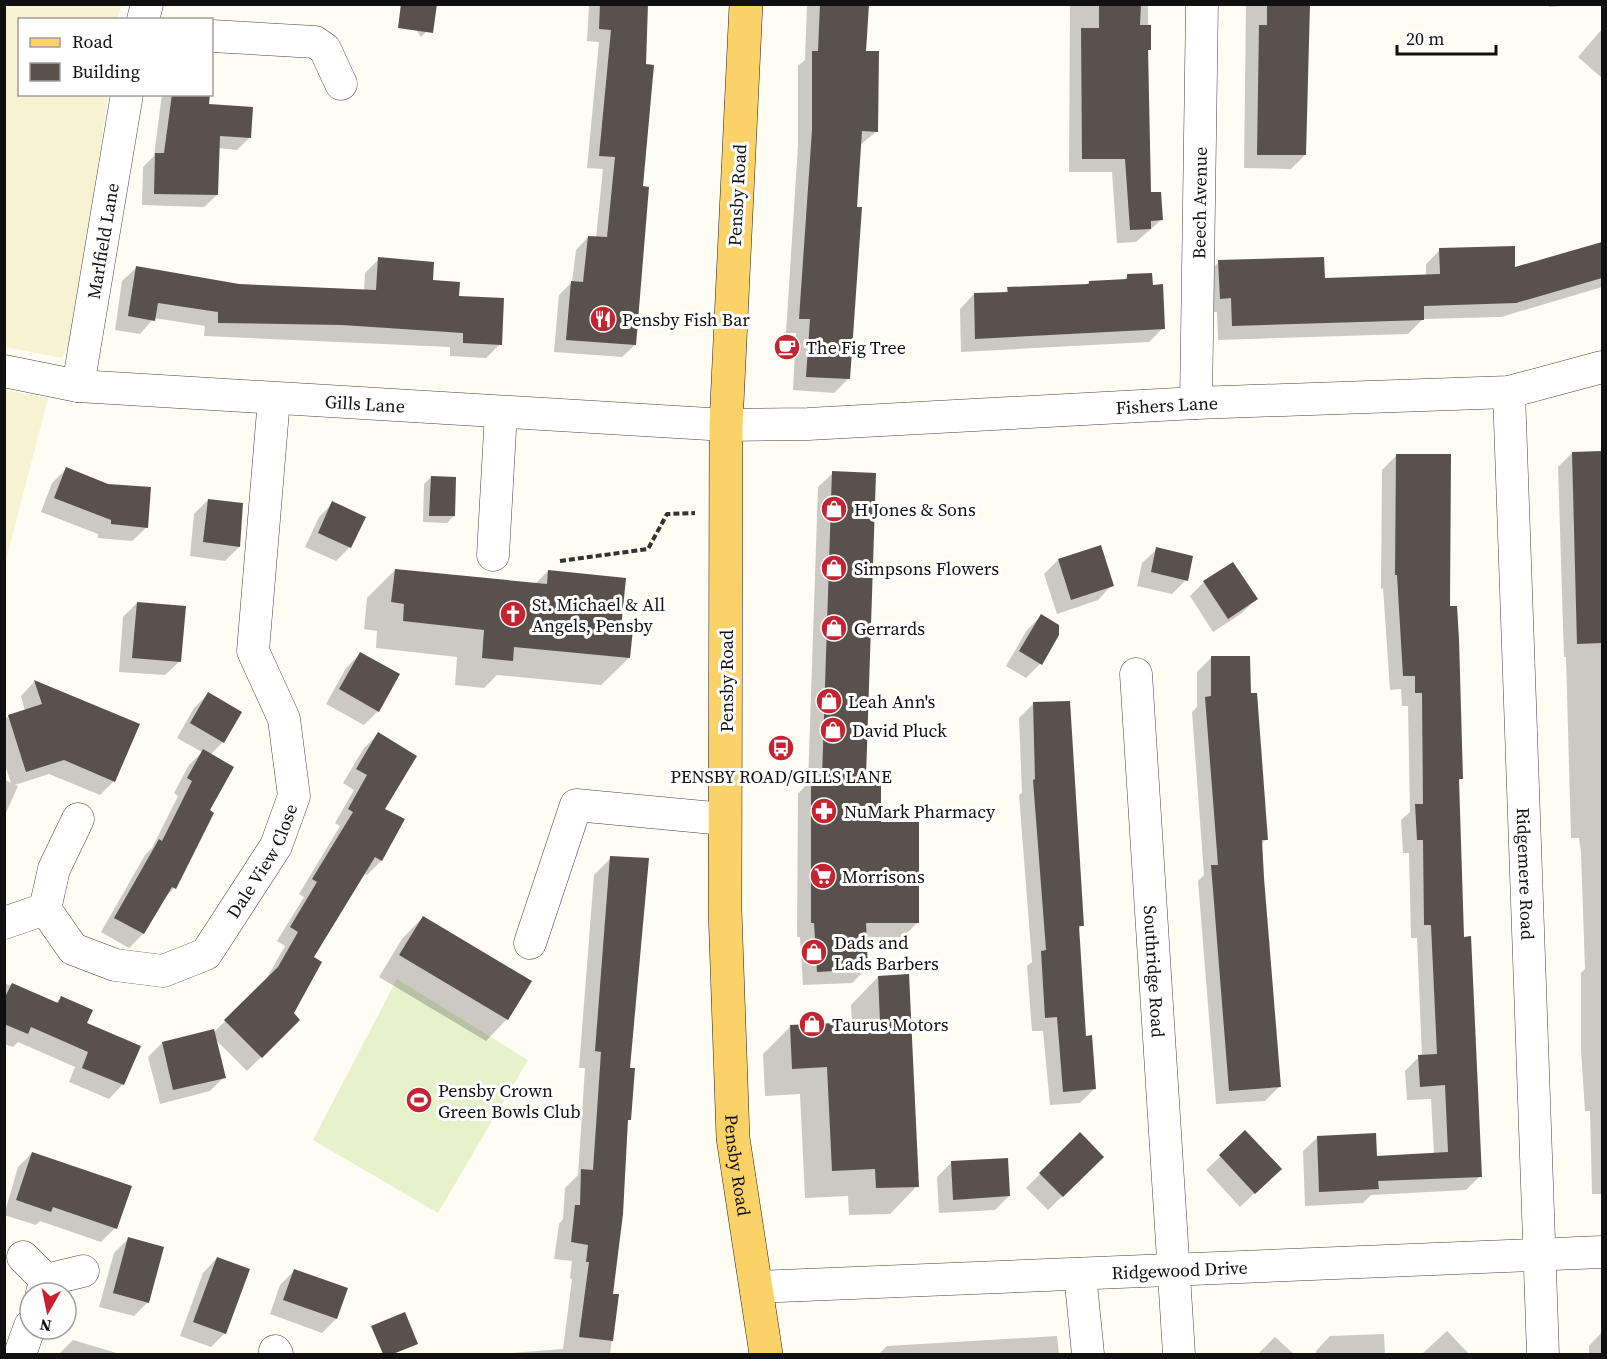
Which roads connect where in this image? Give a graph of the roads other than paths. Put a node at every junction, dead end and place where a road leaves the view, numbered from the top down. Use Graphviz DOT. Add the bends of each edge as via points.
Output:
graph roads {
  1 [pos="747,4"];
  2 [pos="1202,4"];
  3 [pos="213,36"];
  4 [pos="341,84"];
  5 [pos="128,96"];
  6 [pos="1602,367"];
  7 [pos="4,371"];
  8 [pos="78,386"];
  9 [pos="1509,392"];
  10 [pos="274,399"];
  11 [pos="1196,403"];
  12 [pos="501,412"];
  13 [pos="726,425"];
  14 [pos="493,555"];
  15 [pos="1136,674"];
  16 [pos="78,819"];
  17 [pos="724,819"];
  18 [pos="45,909"];
  19 [pos="4,923"];
  20 [pos="530,943"];
  21 [pos="1602,1252"];
  22 [pos="1538,1253"];
  23 [pos="23,1257"];
  24 [pos="1172,1270"];
  25 [pos="83,1271"];
  26 [pos="1080,1274"];
  27 [pos="40,1281"];
  28 [pos="59,1281"];
  29 [pos="756,1287"];
  30 [pos="766,1354"];
  31 [pos="1088,1354"];
  32 [pos="1179,1354"];
  33 [pos="1543,1354"];
  1 -- 13 [label="main road, Pensby Road"];
  2 -- 11 [label="street, Beech Avenue"];
  3 -- 4 [label="street" via="315,42 325,49"];
  5 -- 8 [label="street, Marlfield Lane"];
  6 -- 9 [label="street, Fishers Lane"];
  7 -- 8 [label="street, Gills Lane"];
  8 -- 10 [label="street, Gills Lane"];
  9 -- 11 [label="street, Fishers Lane"];
  9 -- 22 [label="street, Ridgemere Road"];
  10 -- 12 [label="street, Gills Lane"];
  10 -- 18 [label="street, Dale View Close" via="253,651 284,718 294,796 276,846 206,954 163,971 116,965 73,949"];
  11 -- 13 [label="street, Fishers Lane" via="925,419"];
  12 -- 13 [label="street, Gills Lane"];
  12 -- 14 [label="street"];
  13 -- 17 [label="main road, Pensby Road"];
  15 -- 24 [label="street, Southridge Road"];
  16 -- 18 [label="street" via="54,869"];
  17 -- 20 [label="street" via="576,805"];
  17 -- 29 [label="main road, Pensby Road" via="733,1138"];
  18 -- 19 [label="street"];
  21 -- 22 [label="street, Ridgewood Drive"];
  22 -- 24 [label="street, Ridgewood Drive"];
  22 -- 33 [label="street, Ridgemere Road"];
  23 -- 27 [label="street"];
  24 -- 26 [label="street, Ridgewood Drive"];
  24 -- 32 [label="street, Southridge Road"];
  25 -- 28 [label="street"];
  26 -- 29 [label="street, Ridgewood Drive"];
  26 -- 31 [label="street"];
  29 -- 30 [label="main road, Pensby Road"];
}
